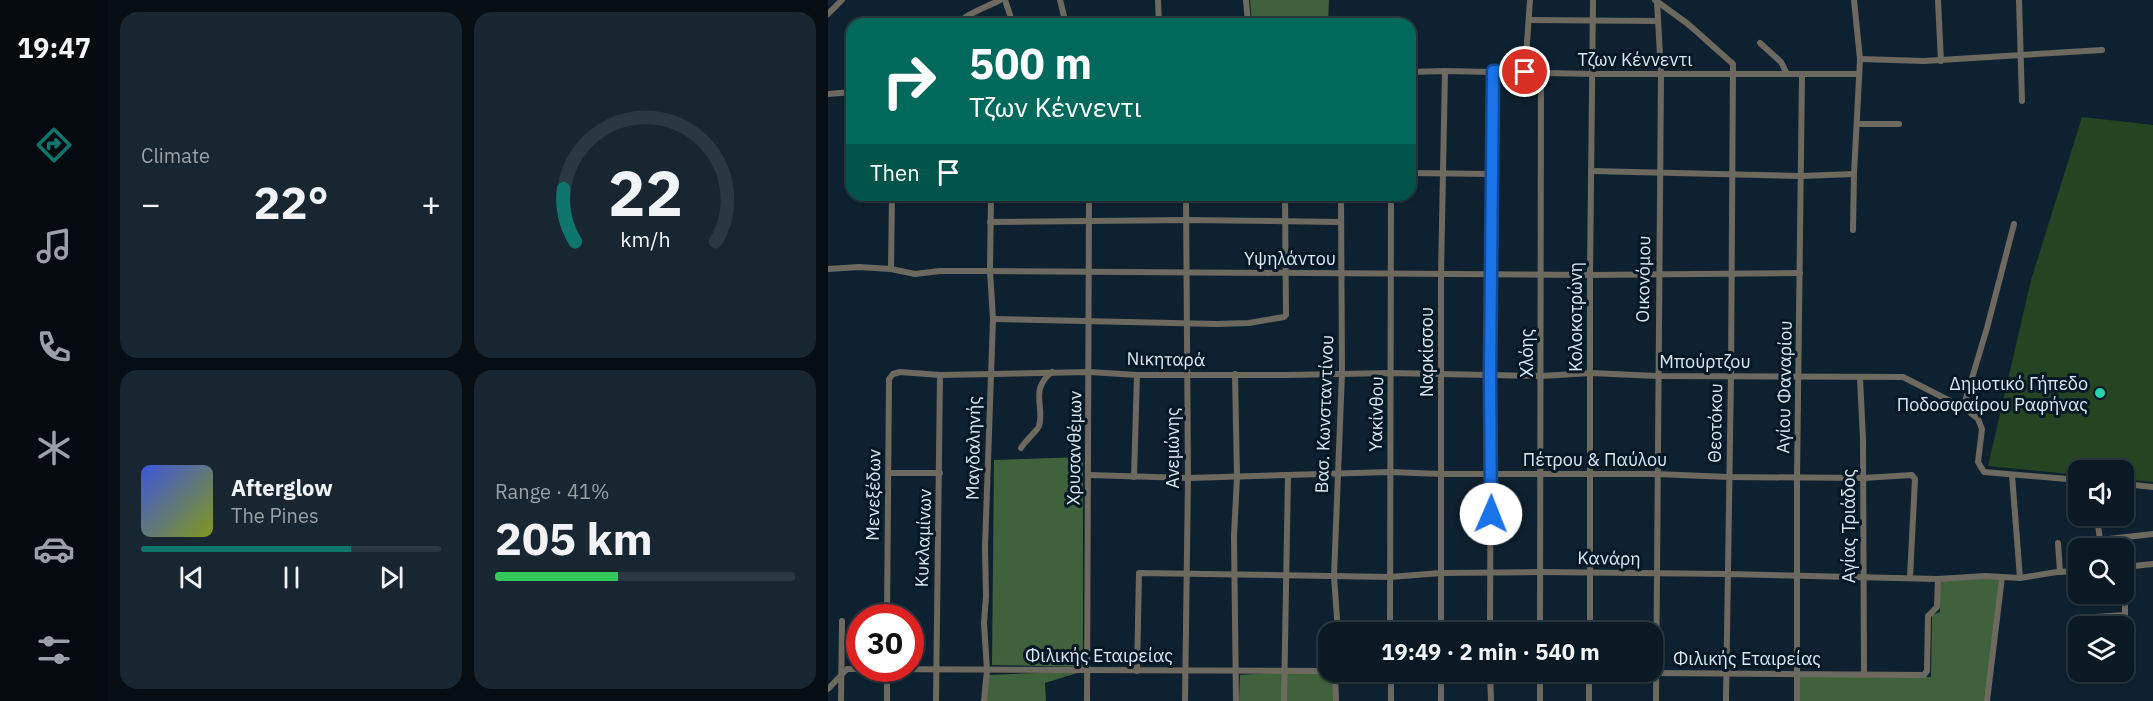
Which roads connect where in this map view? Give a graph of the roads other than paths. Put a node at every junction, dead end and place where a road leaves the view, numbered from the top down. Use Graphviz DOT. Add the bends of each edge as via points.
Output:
graph roads {
  1 [pos="842,0"];
  2 [pos="1000,0"];
  3 [pos="1005,0"];
  4 [pos="1060,0"];
  5 [pos="1158,0"];
  6 [pos="1246,0"];
  7 [pos="1530,0"];
  8 [pos="1593,0"];
  9 [pos="1854,0"];
  10 [pos="1938,0"];
  11 [pos="2019,0"];
  12 [pos="1656,1"];
  13 [pos="828,14"];
  14 [pos="962,18"];
  15 [pos="1011,18"];
  16 [pos="1064,18"];
  17 [pos="1160,18"];
  18 [pos="1248,18"];
  19 [pos="1529,20"];
  20 [pos="1657,21"];
  21 [pos="1594,22"];
  22 [pos="1760,43"];
  23 [pos="2102,50"];
  24 [pos="2021,55"];
  25 [pos="1860,59"];
  26 [pos="1941,61"];
  27 [pos="1445,71"];
  28 [pos="1493,71"];
  29 [pos="1416,72"];
  30 [pos="1525,72"];
  31 [pos="1541,73"];
  32 [pos="1592,74"];
  33 [pos="1661,74"];
  34 [pos="1734,74"];
  35 [pos="1787,74"];
  36 [pos="1802,74"];
  37 [pos="1859,74"];
  38 [pos="846,92"];
  39 [pos="828,94"];
  40 [pos="2022,101"];
  41 [pos="1858,124"];
  42 [pos="1899,124"];
  43 [pos="1592,171"];
  44 [pos="1442,172"];
  45 [pos="1416,173"];
  46 [pos="1660,173"];
  47 [pos="1491,174"];
  48 [pos="1854,174"];
  49 [pos="1732,176"];
  50 [pos="1801,176"];
  51 [pos="892,201"];
  52 [pos="991,201"];
  53 [pos="1089,201"];
  54 [pos="1186,201"];
  55 [pos="1285,201"];
  56 [pos="1341,201"];
  57 [pos="1391,201"];
  58 [pos="1188,220"];
  59 [pos="990,222"];
  60 [pos="1088,222"];
  61 [pos="1284,222"];
  62 [pos="1340,222"];
  63 [pos="2014,224"];
  64 [pos="1853,230"];
  65 [pos="891,268"];
  66 [pos="828,269"];
  67 [pos="990,271"];
  68 [pos="1090,272"];
  69 [pos="1188,272"];
  70 [pos="1285,273"];
  71 [pos="1341,273"];
  72 [pos="1731,273"];
  73 [pos="1800,273"];
  74 [pos="1392,274"];
  75 [pos="1441,274"];
  76 [pos="1491,274"];
  77 [pos="1540,274"];
  78 [pos="1590,275"];
  79 [pos="1658,275"];
  80 [pos="993,319"];
  81 [pos="1088,321"];
  82 [pos="1187,323"];
  83 [pos="1052,372"];
  84 [pos="1090,372"];
  85 [pos="990,373"];
  86 [pos="1342,373"];
  87 [pos="1391,373"];
  88 [pos="1440,373"];
  89 [pos="1590,373"];
  90 [pos="893,374"];
  91 [pos="1235,374"];
  92 [pos="940,375"];
  93 [pos="1137,375"];
  94 [pos="1187,375"];
  95 [pos="1490,375"];
  96 [pos="1731,375"];
  97 [pos="1541,376"];
  98 [pos="1657,376"];
  99 [pos="1800,376"];
  100 [pos="1860,378"];
  101 [pos="1963,408"];
  102 [pos="1021,448"];
  103 [pos="1390,472"];
  104 [pos="889,473"];
  105 [pos="940,473"];
  106 [pos="1337,474"];
  107 [pos="1440,474"];
  108 [pos="1492,474"];
  109 [pos="1540,474"];
  110 [pos="1591,474"];
  111 [pos="1656,474"];
  112 [pos="1088,475"];
  113 [pos="1288,475"];
  114 [pos="2012,475"];
  115 [pos="1134,477"];
  116 [pos="1237,477"];
  117 [pos="1729,477"];
  118 [pos="1797,477"];
  119 [pos="1188,478"];
  120 [pos="1863,478"];
  121 [pos="2068,479"];
  122 [pos="2134,485"];
  123 [pos="2153,487"];
  124 [pos="2153,534"];
  125 [pos="2118,538"];
  126 [pos="2058,543"];
  127 [pos="2153,564"];
  128 [pos="2134,565"];
  129 [pos="1540,572"];
  130 [pos="2060,572"];
  131 [pos="2068,572"];
  132 [pos="1441,573"];
  133 [pos="1590,573"];
  134 [pos="1491,574"];
  135 [pos="1656,574"];
  136 [pos="1727,574"];
  137 [pos="1186,575"];
  138 [pos="1235,575"];
  139 [pos="1286,576"];
  140 [pos="1334,576"];
  141 [pos="1798,576"];
  142 [pos="1390,577"];
  143 [pos="1863,577"];
  144 [pos="1910,577"];
  145 [pos="2002,577"];
  146 [pos="2020,578"];
  147 [pos="1938,579"];
  148 [pos="887,604"];
  149 [pos="2125,604"];
  150 [pos="2110,616"];
  151 [pos="842,621"];
  152 [pos="1337,622"];
  153 [pos="1390,622"];
  154 [pos="1441,622"];
  155 [pos="1490,622"];
  156 [pos="1540,622"];
  157 [pos="1590,622"];
  158 [pos="1656,622"];
  159 [pos="846,670"];
  160 [pos="924,670"];
  161 [pos="935,670"];
  162 [pos="987,670"];
  163 [pos="1184,670"];
  164 [pos="1284,670"];
  165 [pos="1087,671"];
  166 [pos="1137,671"];
  167 [pos="1236,671"];
  168 [pos="1318,671"];
  169 [pos="1663,672"];
  170 [pos="843,673"];
  171 [pos="1797,673"];
  172 [pos="1864,674"];
  173 [pos="1726,675"];
  174 [pos="887,682"];
  175 [pos="1335,682"];
  176 [pos="1391,682"];
  177 [pos="1441,682"];
  178 [pos="1490,682"];
  179 [pos="1540,682"];
  180 [pos="1589,682"];
  181 [pos="1656,682"];
  182 [pos="828,689"];
  183 [pos="841,701"];
  184 [pos="887,701"];
  185 [pos="936,701"];
  186 [pos="984,701"];
  187 [pos="1087,701"];
  188 [pos="1185,701"];
  189 [pos="1236,701"];
  190 [pos="1284,701"];
  191 [pos="1336,701"];
  192 [pos="1391,701"];
  193 [pos="1441,701"];
  194 [pos="1491,701"];
  195 [pos="1540,701"];
  196 [pos="1589,701"];
  197 [pos="1656,701"];
  198 [pos="1726,701"];
  199 [pos="1797,701"];
  200 [pos="1987,701"];
  1 -- 13 [label="street"];
  2 -- 14 [label="street"];
  3 -- 15 [label="street"];
  4 -- 16 [label="street"];
  5 -- 17 [label="street"];
  6 -- 18 [label="street"];
  7 -- 19 [label="street"];
  8 -- 21 [label="street, Κολοκοτρώνη"];
  9 -- 25 [label="street"];
  10 -- 26 [label="street"];
  11 -- 24 [label="street"];
  12 -- 20 [label="street, Οικονόμου"];
  12 -- 34 [label="street" via="1732,62"];
  19 -- 21 [label="street"];
  19 -- 30 [label="street"];
  20 -- 21 [label="street"];
  20 -- 33 [label="street, Οικονόμου"];
  21 -- 32 [label="street, Κολοκοτρώνη"];
  22 -- 35 [label="street" via="1781,62"];
  23 -- 24 [label="street"];
  24 -- 26 [label="street"];
  24 -- 40 [label="street"];
  25 -- 26 [label="street"];
  25 -- 37 [label="street"];
  27 -- 28 [label="street, Τζων Κέννεντι"];
  27 -- 29 [label="street, Τζων Κέννεντι"];
  27 -- 44 [label="street, Ναρκίσσου"];
  28 -- 30 [label="street, Τζων Κέννεντι"];
  28 -- 47 [label="street"];
  30 -- 31 [label="street, Τζων Κέννεντι"];
  31 -- 32 [label="street, Τζων Κέννεντι"];
  31 -- 77 [label="street, Χλόης"];
  32 -- 33 [label="street, Τζων Κέννεντι"];
  32 -- 43 [label="street, Κολοκοτρώνη"];
  33 -- 34 [label="street, Τζων Κέννεντι"];
  33 -- 46 [label="street, Οικονόμου"];
  34 -- 35 [label="street, Τζων Κέννεντι"];
  34 -- 49 [label="street, Θεοτόκου"];
  35 -- 36 [label="street, Τζων Κέννεντι"];
  36 -- 37 [label="street, Τζων Κέννεντι"];
  36 -- 50 [label="street, Αγίου Φαναρίου"];
  37 -- 41 [label="street"];
  38 -- 39 [label="street"];
  41 -- 42 [label="street"];
  41 -- 48 [label="street"];
  43 -- 46 [label="street"];
  43 -- 78 [label="street, Κολοκοτρώνη"];
  44 -- 45 [label="street"];
  44 -- 47 [label="street"];
  44 -- 75 [label="street, Ναρκίσσου"];
  46 -- 49 [label="street"];
  46 -- 79 [label="street, Οικονόμου"];
  47 -- 76 [label="street"];
  48 -- 50 [label="street"];
  48 -- 64 [label="street"];
  49 -- 50 [label="street"];
  49 -- 72 [label="street, Θεοτόκου"];
  50 -- 73 [label="street, Αγίου Φαναρίου"];
  51 -- 65 [label="street"];
  52 -- 59 [label="street, Μαγδαληνής"];
  53 -- 60 [label="street, Χρυσανθέμων"];
  54 -- 58 [label="street, Ανεμώνης"];
  55 -- 61 [label="street"];
  56 -- 62 [label="street, Βασ. Κωνσταντίνου"];
  57 -- 74 [label="street, Υακίνθου"];
  58 -- 60 [label="street"];
  58 -- 61 [label="street"];
  58 -- 69 [label="street, Ανεμώνης"];
  59 -- 60 [label="street"];
  59 -- 67 [label="street, Μαγδαληνής"];
  60 -- 68 [label="street, Χρυσανθέμων"];
  61 -- 62 [label="street"];
  61 -- 70 [label="street"];
  62 -- 71 [label="street, Βασ. Κωνσταντίνου"];
  63 -- 101 [label="street"];
  65 -- 66 [label="street, Υψηλάντου"];
  65 -- 67 [label="street, Υψηλάντου" via="915,274"];
  67 -- 68 [label="street, Υψηλάντου"];
  67 -- 80 [label="street, Μαγδαληνής"];
  68 -- 69 [label="street, Υψηλάντου"];
  68 -- 81 [label="street, Χρυσανθέμων"];
  69 -- 70 [label="street, Υψηλάντου"];
  69 -- 82 [label="street, Ανεμώνης"];
  70 -- 71 [label="street, Υψηλάντου"];
  70 -- 82 [label="street, Νικηταρά" via="1284,317 1249,323"];
  71 -- 74 [label="street, Υψηλάντου"];
  71 -- 86 [label="street, Βασ. Κωνσταντίνου"];
  72 -- 73 [label="street, Υψηλάντου"];
  72 -- 79 [label="street, Υψηλάντου"];
  72 -- 96 [label="street, Θεοτόκου"];
  73 -- 99 [label="street, Αγίου Φαναρίου"];
  74 -- 75 [label="street, Υψηλάντου"];
  74 -- 87 [label="street, Υακίνθου"];
  75 -- 76 [label="street, Υψηλάντου"];
  75 -- 88 [label="street, Ναρκίσσου"];
  76 -- 77 [label="street, Υψηλάντου"];
  76 -- 95 [label="street"];
  77 -- 78 [label="street, Υψηλάντου"];
  77 -- 97 [label="street, Χλόης"];
  78 -- 79 [label="street, Υψηλάντου"];
  78 -- 89 [label="street, Κολοκοτρώνη"];
  79 -- 98 [label="street, Οικονόμου"];
  80 -- 81 [label="street, Νικηταρά"];
  80 -- 85 [label="street, Μαγδαληνής"];
  81 -- 82 [label="street, Νικηταρά"];
  81 -- 84 [label="street, Χρυσανθέμων"];
  82 -- 94 [label="street, Ανεμώνης"];
  83 -- 84 [label="street, Νικηταρά"];
  83 -- 85 [label="street, Νικηταρά"];
  83 -- 102 [label="street" via="1042,380 1038,429"];
  84 -- 93 [label="street, Νικηταρά"];
  84 -- 112 [label="street, Χρυσανθέμων"];
  85 -- 92 [label="street, Νικηταρά"];
  85 -- 162 [label="street, Μαγδαληνής" via="984,623"];
  86 -- 87 [label="street, Μπούρτζου"];
  86 -- 91 [label="street, Νικηταρά"];
  86 -- 106 [label="street, Βασ. Κωνσταντίνου"];
  87 -- 88 [label="street, Μπούρτζου"];
  87 -- 103 [label="street, Υακίνθου"];
  88 -- 95 [label="street, Μπούρτζου"];
  88 -- 107 [label="street, Ναρκίσσου"];
  89 -- 97 [label="street, Μπούρτζου"];
  89 -- 98 [label="street, Μπούρτζου"];
  89 -- 110 [label="street, Κολοκοτρώνη"];
  90 -- 92 [label="street, Νικηταρά"];
  90 -- 104 [label="street, Μενεξέδων" via="889,379"];
  91 -- 94 [label="street, Νικηταρά"];
  91 -- 116 [label="street"];
  92 -- 105 [label="street, Κυκλαμίνων"];
  93 -- 94 [label="street, Νικηταρά"];
  93 -- 115 [label="street"];
  94 -- 119 [label="street, Ανεμώνης"];
  95 -- 97 [label="street, Μπούρτζου"];
  95 -- 108 [label="street"];
  96 -- 98 [label="street, Μπούρτζου"];
  96 -- 99 [label="street, Μπούρτζου"];
  96 -- 117 [label="street, Θεοτόκου"];
  97 -- 109 [label="street, Χλόης"];
  98 -- 111 [label="street, Οικονόμου"];
  99 -- 100 [label="street, Μπούρτζου"];
  99 -- 118 [label="street, Αγίου Φαναρίου"];
  100 -- 101 [label="street, Μπούρτζου" via="1905,377"];
  100 -- 120 [label="street, Αγίας Τριάδος"];
  101 -- 114 [label="street, Μπούρτζου" via="1975,415 1982,426 1980,467 1984,472"];
  103 -- 106 [label="street, Πέτρου & Παύλου"];
  103 -- 107 [label="street, Πέτρου & Παύλου"];
  103 -- 142 [label="street, Υακίνθου"];
  104 -- 105 [label="street"];
  104 -- 148 [label="street, Μενεξέδων"];
  105 -- 161 [label="street, Κυκλαμίνων"];
  106 -- 113 [label="street, Πέτρου & Παύλου"];
  106 -- 140 [label="street, Βασ. Κωνσταντίνου"];
  107 -- 108 [label="street, Πέτρου & Παύλου"];
  107 -- 132 [label="street, Ναρκίσσου"];
  108 -- 109 [label="street, Πέτρου & Παύλου"];
  108 -- 134 [label="street"];
  109 -- 110 [label="street, Πέτρου & Παύλου"];
  109 -- 129 [label="street, Χλόης"];
  110 -- 111 [label="street, Πέτρου & Παύλου"];
  110 -- 133 [label="street, Κολοκοτρώνη"];
  111 -- 117 [label="street, Πέτρου & Παύλου"];
  111 -- 135 [label="street, Οικονόμου"];
  112 -- 115 [label="street, Πέτρου & Παύλου"];
  112 -- 165 [label="street, Χρυσανθέμων"];
  113 -- 116 [label="street, Πέτρου & Παύλου"];
  113 -- 139 [label="street"];
  114 -- 121 [label="street, Μπούρτζου"];
  114 -- 146 [label="street"];
  115 -- 119 [label="street, Πέτρου & Παύλου"];
  116 -- 119 [label="street, Πέτρου & Παύλου"];
  116 -- 138 [label="street"];
  117 -- 118 [label="street, Πέτρου & Παύλου"];
  117 -- 136 [label="street, Θεοτόκου"];
  118 -- 120 [label="street, Πέτρου & Παύλου"];
  118 -- 141 [label="street, Αγίου Φαναρίου"];
  119 -- 137 [label="street, Ανεμώνης"];
  120 -- 143 [label="street, Αγίας Τριάδος"];
  120 -- 144 [label="street, Πέτρου & Παύλου" via="1915,478"];
  122 -- 123 [label="street"];
  124 -- 125 [label="street"];
  126 -- 130 [label="street"];
  127 -- 128 [label="street"];
  129 -- 133 [label="street, Κανάρη"];
  129 -- 134 [label="street, Κανάρη"];
  129 -- 156 [label="street, Χλόης"];
  130 -- 131 [label="street, Κανάρη"];
  130 -- 146 [label="street, Κανάρη"];
  132 -- 134 [label="street, Κανάρη"];
  132 -- 142 [label="street, Κανάρη"];
  132 -- 154 [label="street, Ναρκίσσου"];
  133 -- 135 [label="street, Κανάρη"];
  133 -- 157 [label="street, Κολοκοτρώνη"];
  134 -- 155 [label="street"];
  135 -- 136 [label="street, Κανάρη"];
  135 -- 158 [label="street, Οικονόμου"];
  136 -- 141 [label="street, Κανάρη"];
  136 -- 173 [label="street, Θεοτόκου"];
  137 -- 138 [label="street, Κανάρη"];
  137 -- 163 [label="street, Ανεμώνης"];
  137 -- 166 [label="street, Κανάρη" via="1139,573"];
  138 -- 139 [label="street, Κανάρη"];
  138 -- 167 [label="street"];
  139 -- 140 [label="street, Κανάρη"];
  139 -- 164 [label="street"];
  140 -- 142 [label="street, Κανάρη"];
  140 -- 152 [label="street, Βασ. Κωνσταντίνου"];
  141 -- 143 [label="street, Κανάρη"];
  141 -- 171 [label="street, Αγίου Φαναρίου"];
  142 -- 153 [label="street, Υακίνθου"];
  143 -- 144 [label="street, Κανάρη"];
  143 -- 172 [label="street, Αγίας Τριάδος"];
  144 -- 147 [label="street, Κανάρη"];
  145 -- 146 [label="street, Κανάρη"];
  145 -- 147 [label="street, Κανάρη"];
  145 -- 200 [label="street"];
  147 -- 172 [label="street, Φιλικής Εταιρείας" via="1937,607 1928,615 1925,674"];
  149 -- 150 [label="street" via="2125,615"];
  151 -- 170 [label="street"];
  159 -- 170 [label="street"];
  160 -- 161 [label="street, Φιλικής Εταιρείας"];
  161 -- 162 [label="street, Φιλικής Εταιρείας"];
  161 -- 185 [label="street, Κυκλαμίνων"];
  162 -- 165 [label="street, Φιλικής Εταιρείας"];
  162 -- 186 [label="street, Μαγδαληνής"];
  163 -- 166 [label="street, Φιλικής Εταιρείας"];
  163 -- 167 [label="street, Φιλικής Εταιρείας"];
  163 -- 188 [label="street, Ανεμώνης"];
  164 -- 167 [label="street, Φιλικής Εταιρείας"];
  164 -- 168 [label="street, Φιλικής Εταιρείας"];
  164 -- 190 [label="street"];
  165 -- 166 [label="street, Φιλικής Εταιρείας"];
  165 -- 187 [label="street, Χρυσανθέμων"];
  167 -- 189 [label="street"];
  169 -- 173 [label="street, Φιλικής Εταιρείας"];
  170 -- 182 [label="street"];
  170 -- 183 [label="street"];
  171 -- 172 [label="street, Φιλικής Εταιρείας"];
  171 -- 173 [label="street, Φιλικής Εταιρείας"];
  171 -- 199 [label="street, Αγίου Φαναρίου"];
  173 -- 198 [label="street, Θεοτόκου"];
  174 -- 184 [label="street"];
  175 -- 191 [label="street"];
  176 -- 192 [label="street"];
  177 -- 193 [label="street"];
  178 -- 194 [label="street"];
  179 -- 195 [label="street"];
  180 -- 196 [label="street"];
  181 -- 197 [label="street, Οικονόμου"];
}
